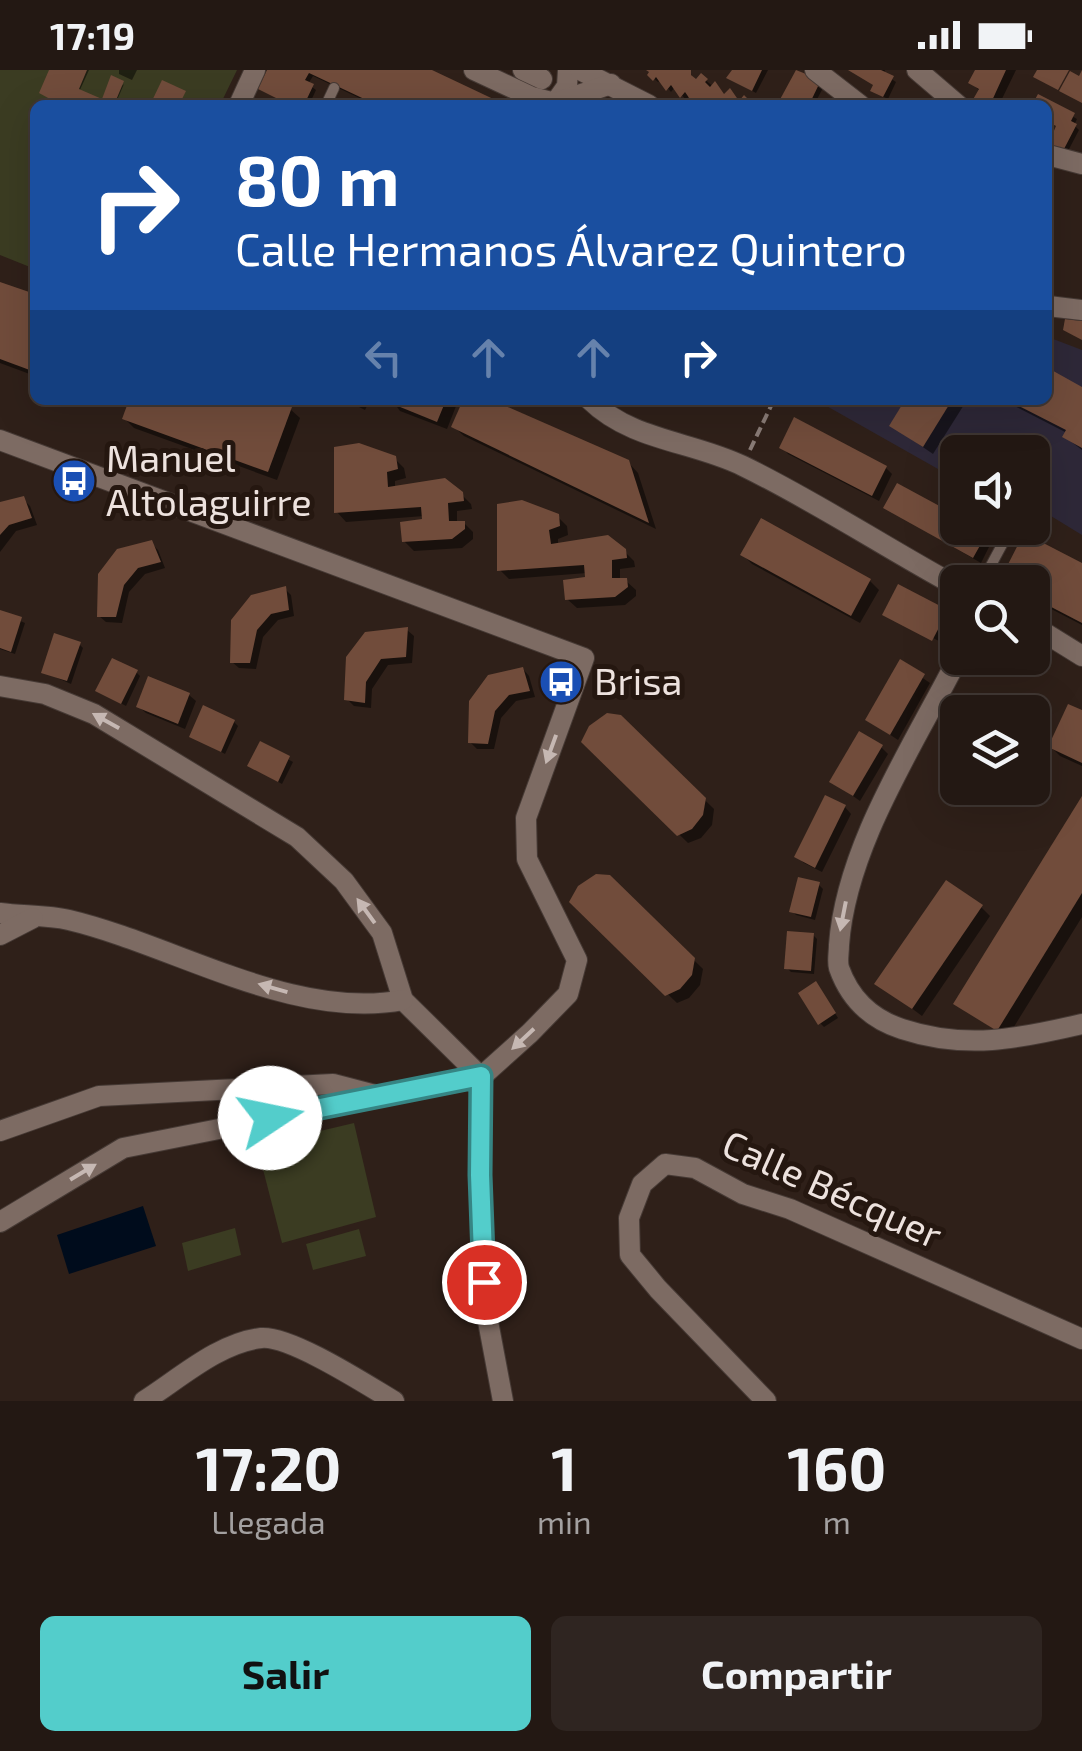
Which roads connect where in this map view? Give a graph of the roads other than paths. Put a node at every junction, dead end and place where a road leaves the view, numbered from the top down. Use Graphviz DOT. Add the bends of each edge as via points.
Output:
graph roads {
  1 [pos="255,70"];
  2 [pos="474,70"];
  3 [pos="568,70"];
  4 [pos="580,70"];
  5 [pos="815,70"];
  6 [pos="917,70"];
  7 [pos="612,77"];
  8 [pos="334,88"];
  9 [pos="246,100"];
  10 [pos="328,100"];
  11 [pos="544,100"];
  12 [pos="557,100"];
  13 [pos="562,100"];
  14 [pos="642,100"];
  15 [pos="854,100"];
  16 [pos="952,100"];
  17 [pos="1052,156"];
  18 [pos="1082,164"];
  19 [pos="1052,306"];
  20 [pos="1082,310"];
  21 [pos="595,405"];
  22 [pos="0,440"];
  23 [pos="940,577"];
  24 [pos="1050,636"];
  25 [pos="1082,656"];
  26 [pos="949,675"];
  27 [pos="0,686"];
  28 [pos="0,913"];
  29 [pos="32,918"];
  30 [pos="0,935"];
  31 [pos="403,1000"];
  32 [pos="1082,1024"];
  33 [pos="481,1076"];
  34 [pos="381,1096"];
  35 [pos="0,1131"];
  36 [pos="0,1222"];
  37 [pos="1082,1339"];
  38 [pos="144,1401"];
  39 [pos="394,1401"];
  40 [pos="503,1401"];
  41 [pos="766,1401"];
  1 -- 9 [label="street"];
  2 -- 11 [label="street"];
  3 -- 12 [label="street"];
  4 -- 7 [label="street"];
  5 -- 15 [label="street"];
  6 -- 16 [label="street"];
  7 -- 13 [label="street"];
  7 -- 14 [label="street"];
  8 -- 10 [label="lane"];
  17 -- 18 [label="street"];
  19 -- 20 [label="street"];
  21 -- 23 [label="street" via="634,431 742,466"];
  22 -- 33 [label="street, one-way" via="584,658 526,818 527,858 577,960 568,994"];
  24 -- 25 [label="street"];
  26 -- 32 [label="street, one-way" via="853,876 838,965 858,1003 879,1022 920,1035 997,1043"];
  31 -- 27 [label="street, one-way" via="382,933 344,881 297,837 94,714 45,694"];
  28 -- 29 [label="street"];
  29 -- 30 [label="street"];
  31 -- 29 [label="street, one-way" via="374,1006 280,992 66,920"];
  31 -- 33 [label="street"];
  33 -- 34 [label="street"];
  33 -- 40 [label="street" via="482,1248"];
  34 -- 35 [label="street" via="333,1084 99,1096"];
  36 -- 34 [label="street, one-way" via="123,1148"];
  37 -- 41 [label="street, Calle Bécquer" via="695,1168 666,1164 642,1184 629,1218 630,1255"];
  38 -- 39 [label="street" via="223,1350 264,1337 320,1356"];
}
